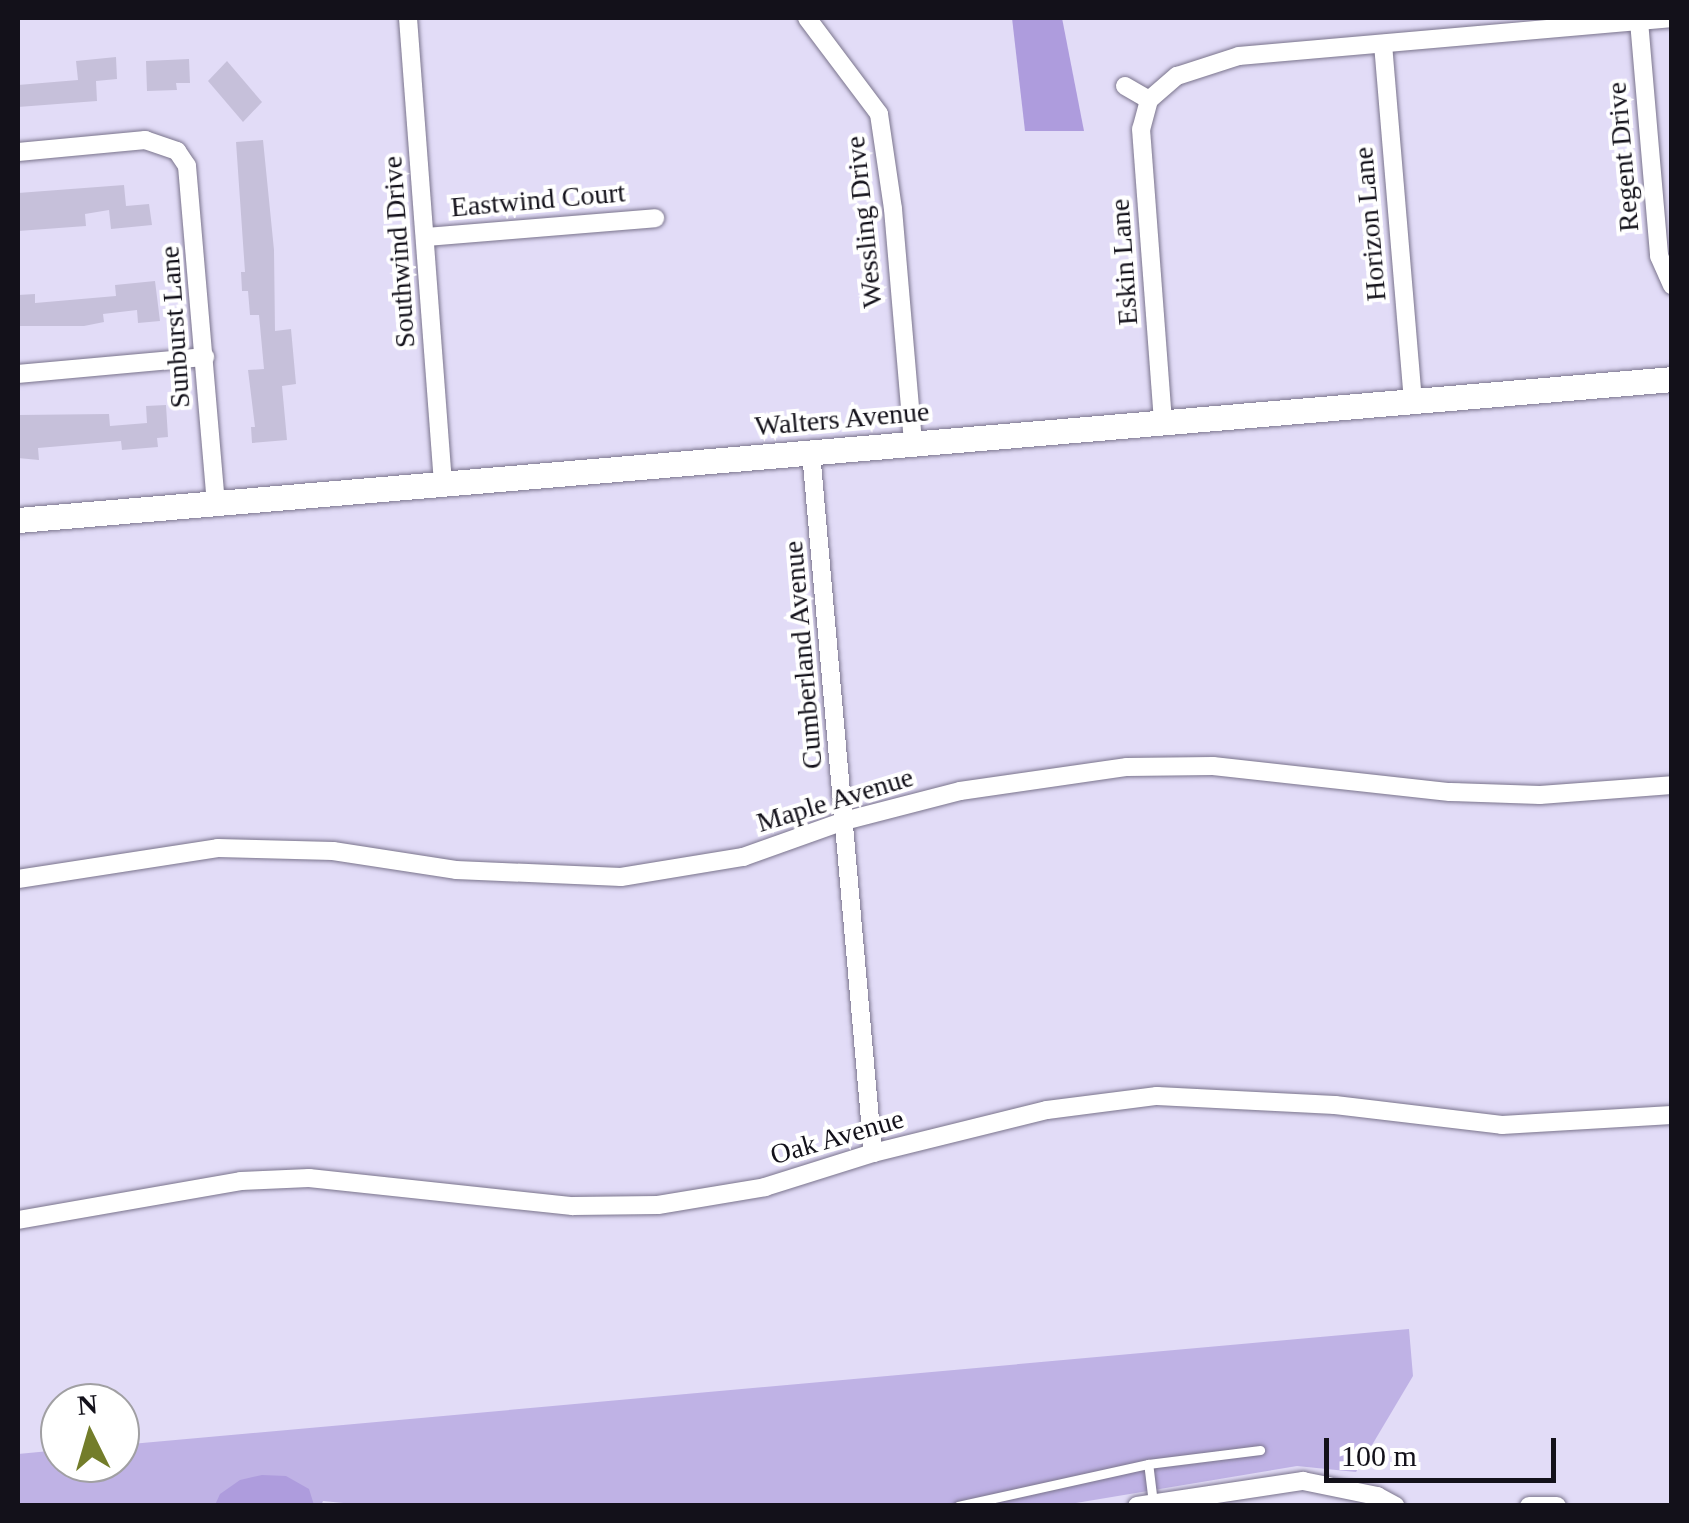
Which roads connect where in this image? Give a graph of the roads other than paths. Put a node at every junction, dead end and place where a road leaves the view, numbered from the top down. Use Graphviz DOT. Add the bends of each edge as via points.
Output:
graph roads {
  1 [pos="408,18"];
  2 [pos="808,18"];
  3 [pos="1672,18"];
  4 [pos="1639,21"];
  5 [pos="1383,44"];
  6 [pos="1126,86"];
  7 [pos="1149,100"];
  8 [pos="18,152"];
  9 [pos="654,218"];
  10 [pos="426,237"];
  11 [pos="1672,285"];
  12 [pos="205,357"];
  13 [pos="18,374"];
  14 [pos="1672,379"];
  15 [pos="1413,401"];
  16 [pos="1163,421"];
  17 [pos="913,443"];
  18 [pos="811,452"];
  19 [pos="443,484"];
  20 [pos="216,503"];
  21 [pos="18,520"];
  22 [pos="1672,785"];
  23 [pos="844,822"];
  24 [pos="18,879"];
  25 [pos="1672,1115"];
  26 [pos="873,1153"];
  27 [pos="18,1220"];
  28 [pos="1260,1450"];
  29 [pos="1148,1464"];
  30 [pos="1145,1504"];
  31 [pos="958,1506"];
  32 [pos="1396,1506"];
  33 [pos="1529,1506"];
  34 [pos="1557,1506"];
  1 -- 10 [label="street, Southwind Drive"];
  2 -- 17 [label="street, Wessling Drive" via="880,114"];
  3 -- 4 [label="street"];
  4 -- 5 [label="street"];
  4 -- 11 [label="street, Regent Drive" via="1659,256"];
  5 -- 7 [label="street" via="1239,56 1176,76"];
  5 -- 15 [label="street, Horizon Lane"];
  6 -- 7 [label="street"];
  7 -- 16 [label="street, Eskin Lane" via="1142,128"];
  8 -- 12 [label="street, Sunburst Lane" via="145,140 177,151 192,186"];
  9 -- 10 [label="street, Eastwind Court"];
  10 -- 19 [label="street, Southwind Drive"];
  12 -- 13 [label="street"];
  12 -- 20 [label="street, Sunburst Lane"];
  14 -- 15 [label="main road, Walters Avenue"];
  15 -- 16 [label="main road, Walters Avenue"];
  16 -- 17 [label="main road, Walters Avenue"];
  17 -- 18 [label="main road, Walters Avenue"];
  18 -- 19 [label="main road, Walters Avenue"];
  18 -- 23 [label="street, Cumberland Avenue"];
  19 -- 20 [label="main road, Walters Avenue"];
  20 -- 21 [label="main road, Walters Avenue"];
  22 -- 23 [label="street, Maple Avenue" via="1540,795 1213,766 1128,768 960,791"];
  23 -- 24 [label="street, Maple Avenue" via="743,858 622,878 456,870 333,851 218,848"];
  23 -- 26 [label="street, Cumberland Avenue"];
  25 -- 26 [label="street, Oak Avenue" via="1502,1124 1335,1105 1157,1096 1047,1110"];
  26 -- 27 [label="street, Oak Avenue" via="765,1187 658,1204 573,1206 309,1178 241,1180"];
  28 -- 29 [label="lane"];
  29 -- 30 [label="lane"];
  29 -- 31 [label="lane"];
  30 -- 32 [label="street" via="1302,1481"];
  33 -- 34 [label="street"];
}
